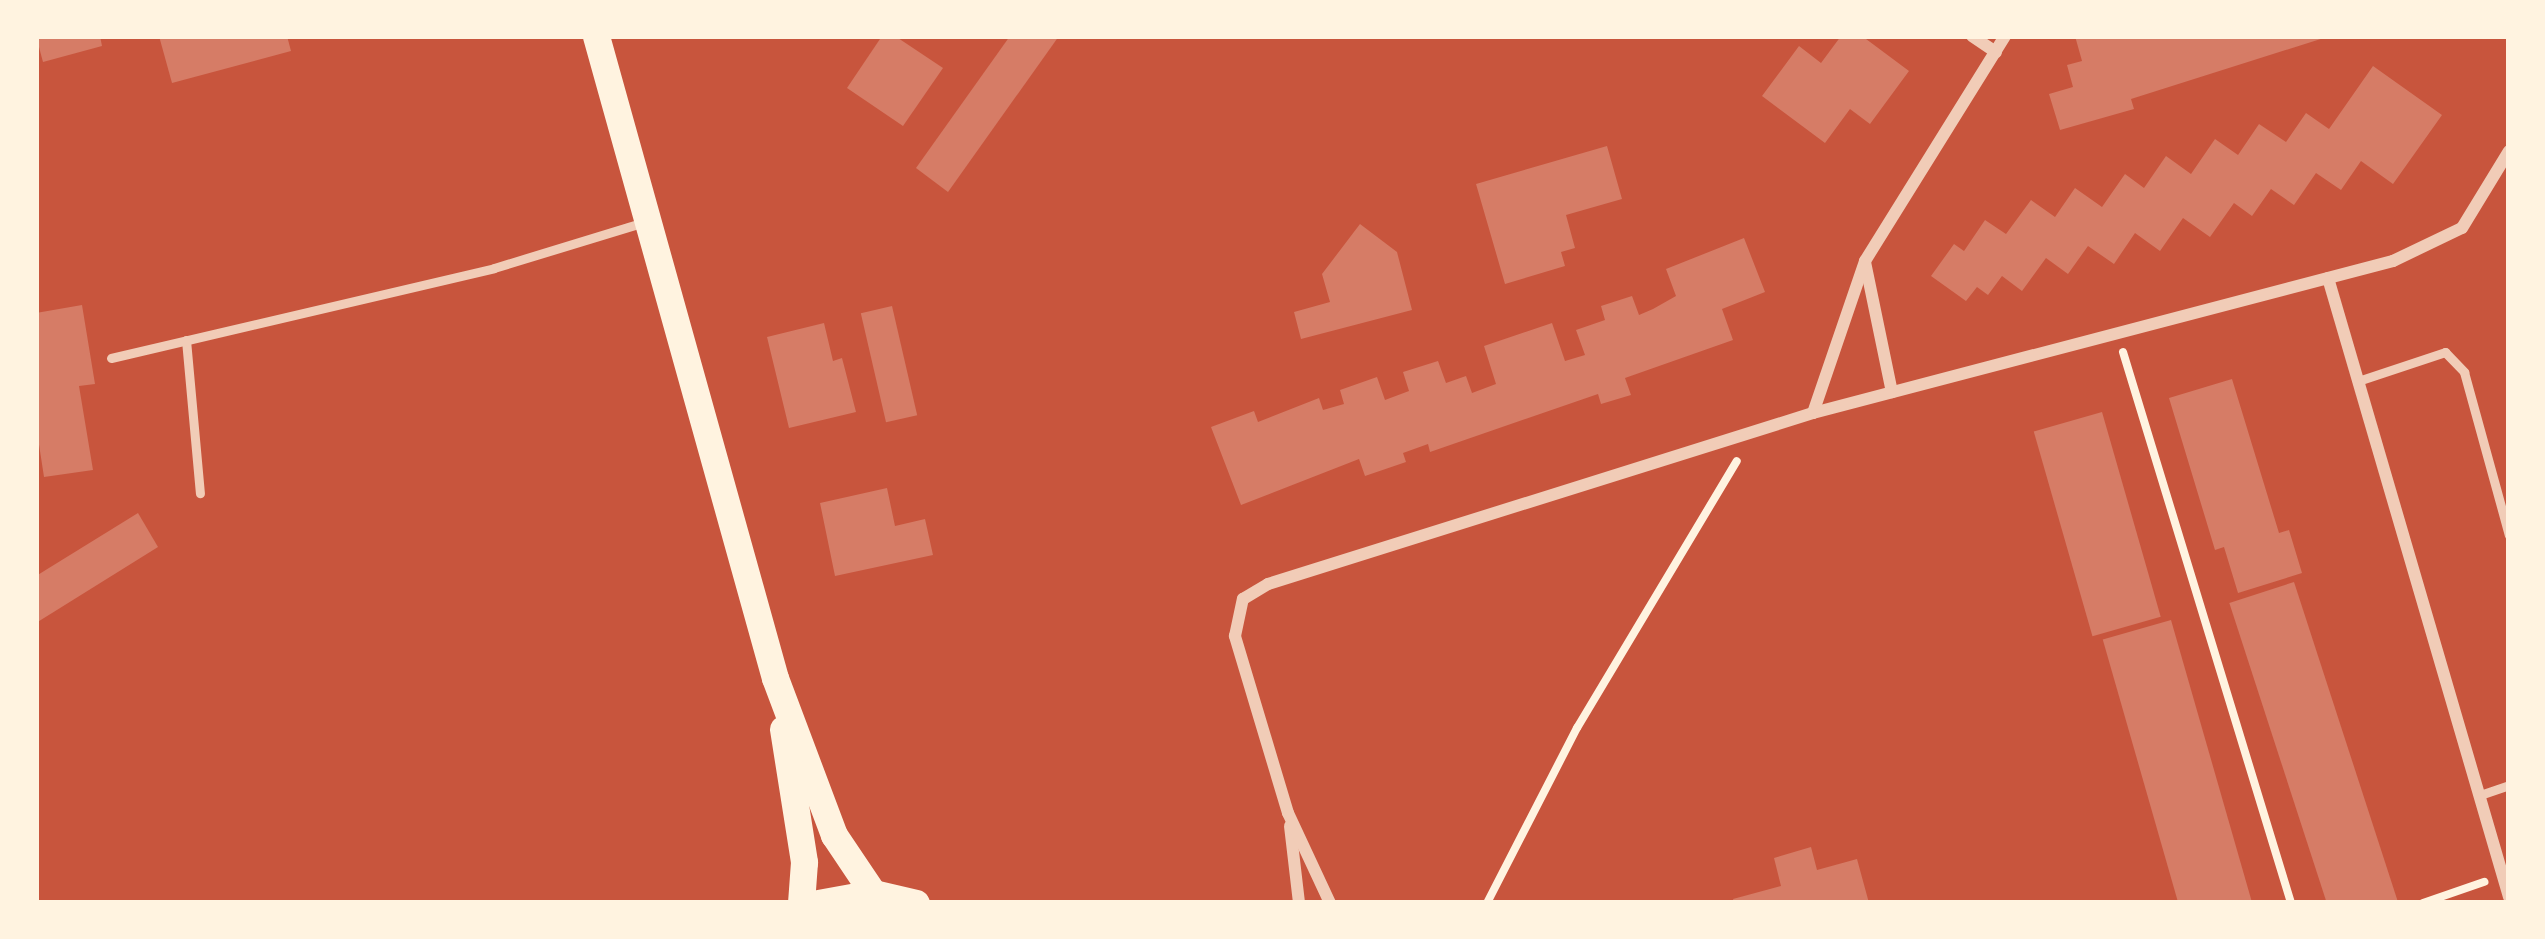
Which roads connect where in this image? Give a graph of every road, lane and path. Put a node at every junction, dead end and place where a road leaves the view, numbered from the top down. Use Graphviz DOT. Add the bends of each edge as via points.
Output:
graph roads {
  1 [pos="596,36"];
  2 [pos="1972,36"];
  3 [pos="2006,36"];
  4 [pos="1996,52"];
  5 [pos="2509,151"];
  6 [pos="649,220"];
  7 [pos="1865,261"];
  8 [pos="2328,278"];
  9 [pos="2118,333"];
  10 [pos="186,340"];
  11 [pos="111,358"];
  12 [pos="2358,381"];
  13 [pos="1892,392"];
  14 [pos="1813,413"];
  15 [pos="1752,436"];
  16 [pos="200,494"];
  17 [pos="2509,535"];
  18 [pos="775,678"];
  19 [pos="2509,785"];
  20 [pos="2480,795"];
  21 [pos="1288,813"];
  22 [pos="2506,874"];
  23 [pos="873,893"];
  24 [pos="2509,897"];
  25 [pos="801,903"];
  26 [pos="818,903"];
  27 [pos="916,903"];
  28 [pos="1299,903"];
  29 [pos="1330,903"];
  30 [pos="1487,903"];
  31 [pos="2291,903"];
  32 [pos="2423,903"];
  1 -- 6 [label="main road"];
  2 -- 4 [label="street"];
  3 -- 4 [label="street"];
  4 -- 7 [label="street"];
  5 -- 8 [label="street" via="2462,228 2393,261"];
  6 -- 10 [label="lane" via="494,268"];
  6 -- 18 [label="main road"];
  7 -- 13 [label="street"];
  7 -- 14 [label="street"];
  8 -- 9 [label="street"];
  8 -- 12 [label="street"];
  9 -- 13 [label="street"];
  9 -- 31 [label="path"];
  10 -- 11 [label="lane"];
  10 -- 16 [label="lane"];
  12 -- 17 [label="lane" via="2445,352 2464,372"];
  12 -- 20 [label="street"];
  13 -- 14 [label="street"];
  14 -- 15 [label="street"];
  15 -- 21 [label="street" via="1268,584 1243,599 1235,636"];
  15 -- 30 [label="path" via="1576,728"];
  18 -- 23 [label="main road" via="834,835"];
  18 -- 25 [label="main road" via="804,862"];
  19 -- 20 [label="lane"];
  20 -- 22 [label="street"];
  21 -- 28 [label="street"];
  21 -- 29 [label="street"];
  22 -- 24 [label="street"];
  22 -- 32 [label="path"];
  23 -- 26 [label="main road"];
  23 -- 27 [label="main road"];
}
